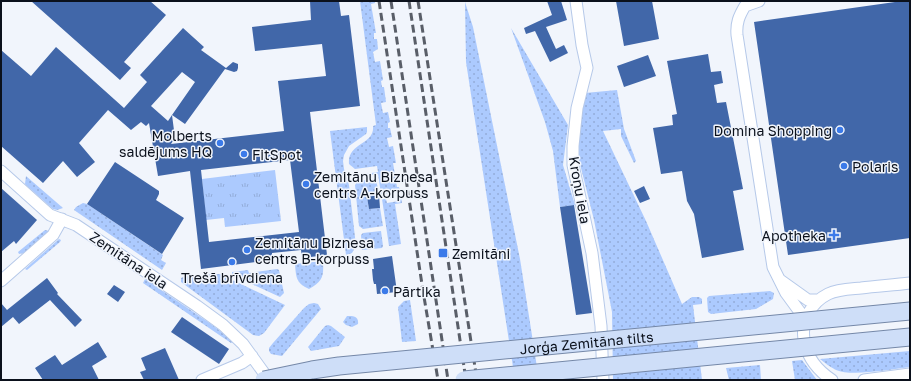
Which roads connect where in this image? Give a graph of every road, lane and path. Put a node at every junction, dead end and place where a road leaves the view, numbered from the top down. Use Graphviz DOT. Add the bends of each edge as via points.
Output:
graph roads {
  1 [pos="576,1"];
  2 [pos="759,1"];
  3 [pos="1,171"];
  4 [pos="62,219"];
  5 [pos="779,280"];
  6 [pos="1,281"];
  7 [pos="910,283"];
  8 [pos="817,300"];
  9 [pos="910,311"];
  10 [pos="806,319"];
  11 [pos="910,337"];
  12 [pos="252,356"];
  13 [pos="910,374"];
  14 [pos="202,380"];
  15 [pos="264,380"];
  16 [pos="269,380"];
  17 [pos="464,380"];
  18 [pos="603,380"];
  19 [pos="832,380"];
  20 [pos="864,380"];
  1 -- 18 [label="street, Kroņu iela" via="587,68 577,108 573,165 593,260 601,326"];
  2 -- 5 [label="street" via="745,6 736,26 773,267"];
  3 -- 4 [label="street, Zemitāna iela" via="50,215"];
  4 -- 6 [label="street" via="53,235"];
  4 -- 12 [label="street, Zemitāna iela" via="76,225 202,310 235,334"];
  5 -- 8 [label="street" via="808,300"];
  5 -- 10 [label="street"];
  7 -- 8 [label="street" via="843,290 829,293"];
  8 -- 10 [label="street"];
  9 -- 15 [label="main road, Jorģa Zemitāna tilts, bridge" via="339,366"];
  10 -- 19 [label="street" via="803,335 807,353 815,366"];
  11 -- 17 [label="main road, Jorģa Zemitāna tilts, bridge"];
  12 -- 14 [label="street"];
  12 -- 16 [label="street, Zemitāna iela"];
  13 -- 20 [label="street"];
}
